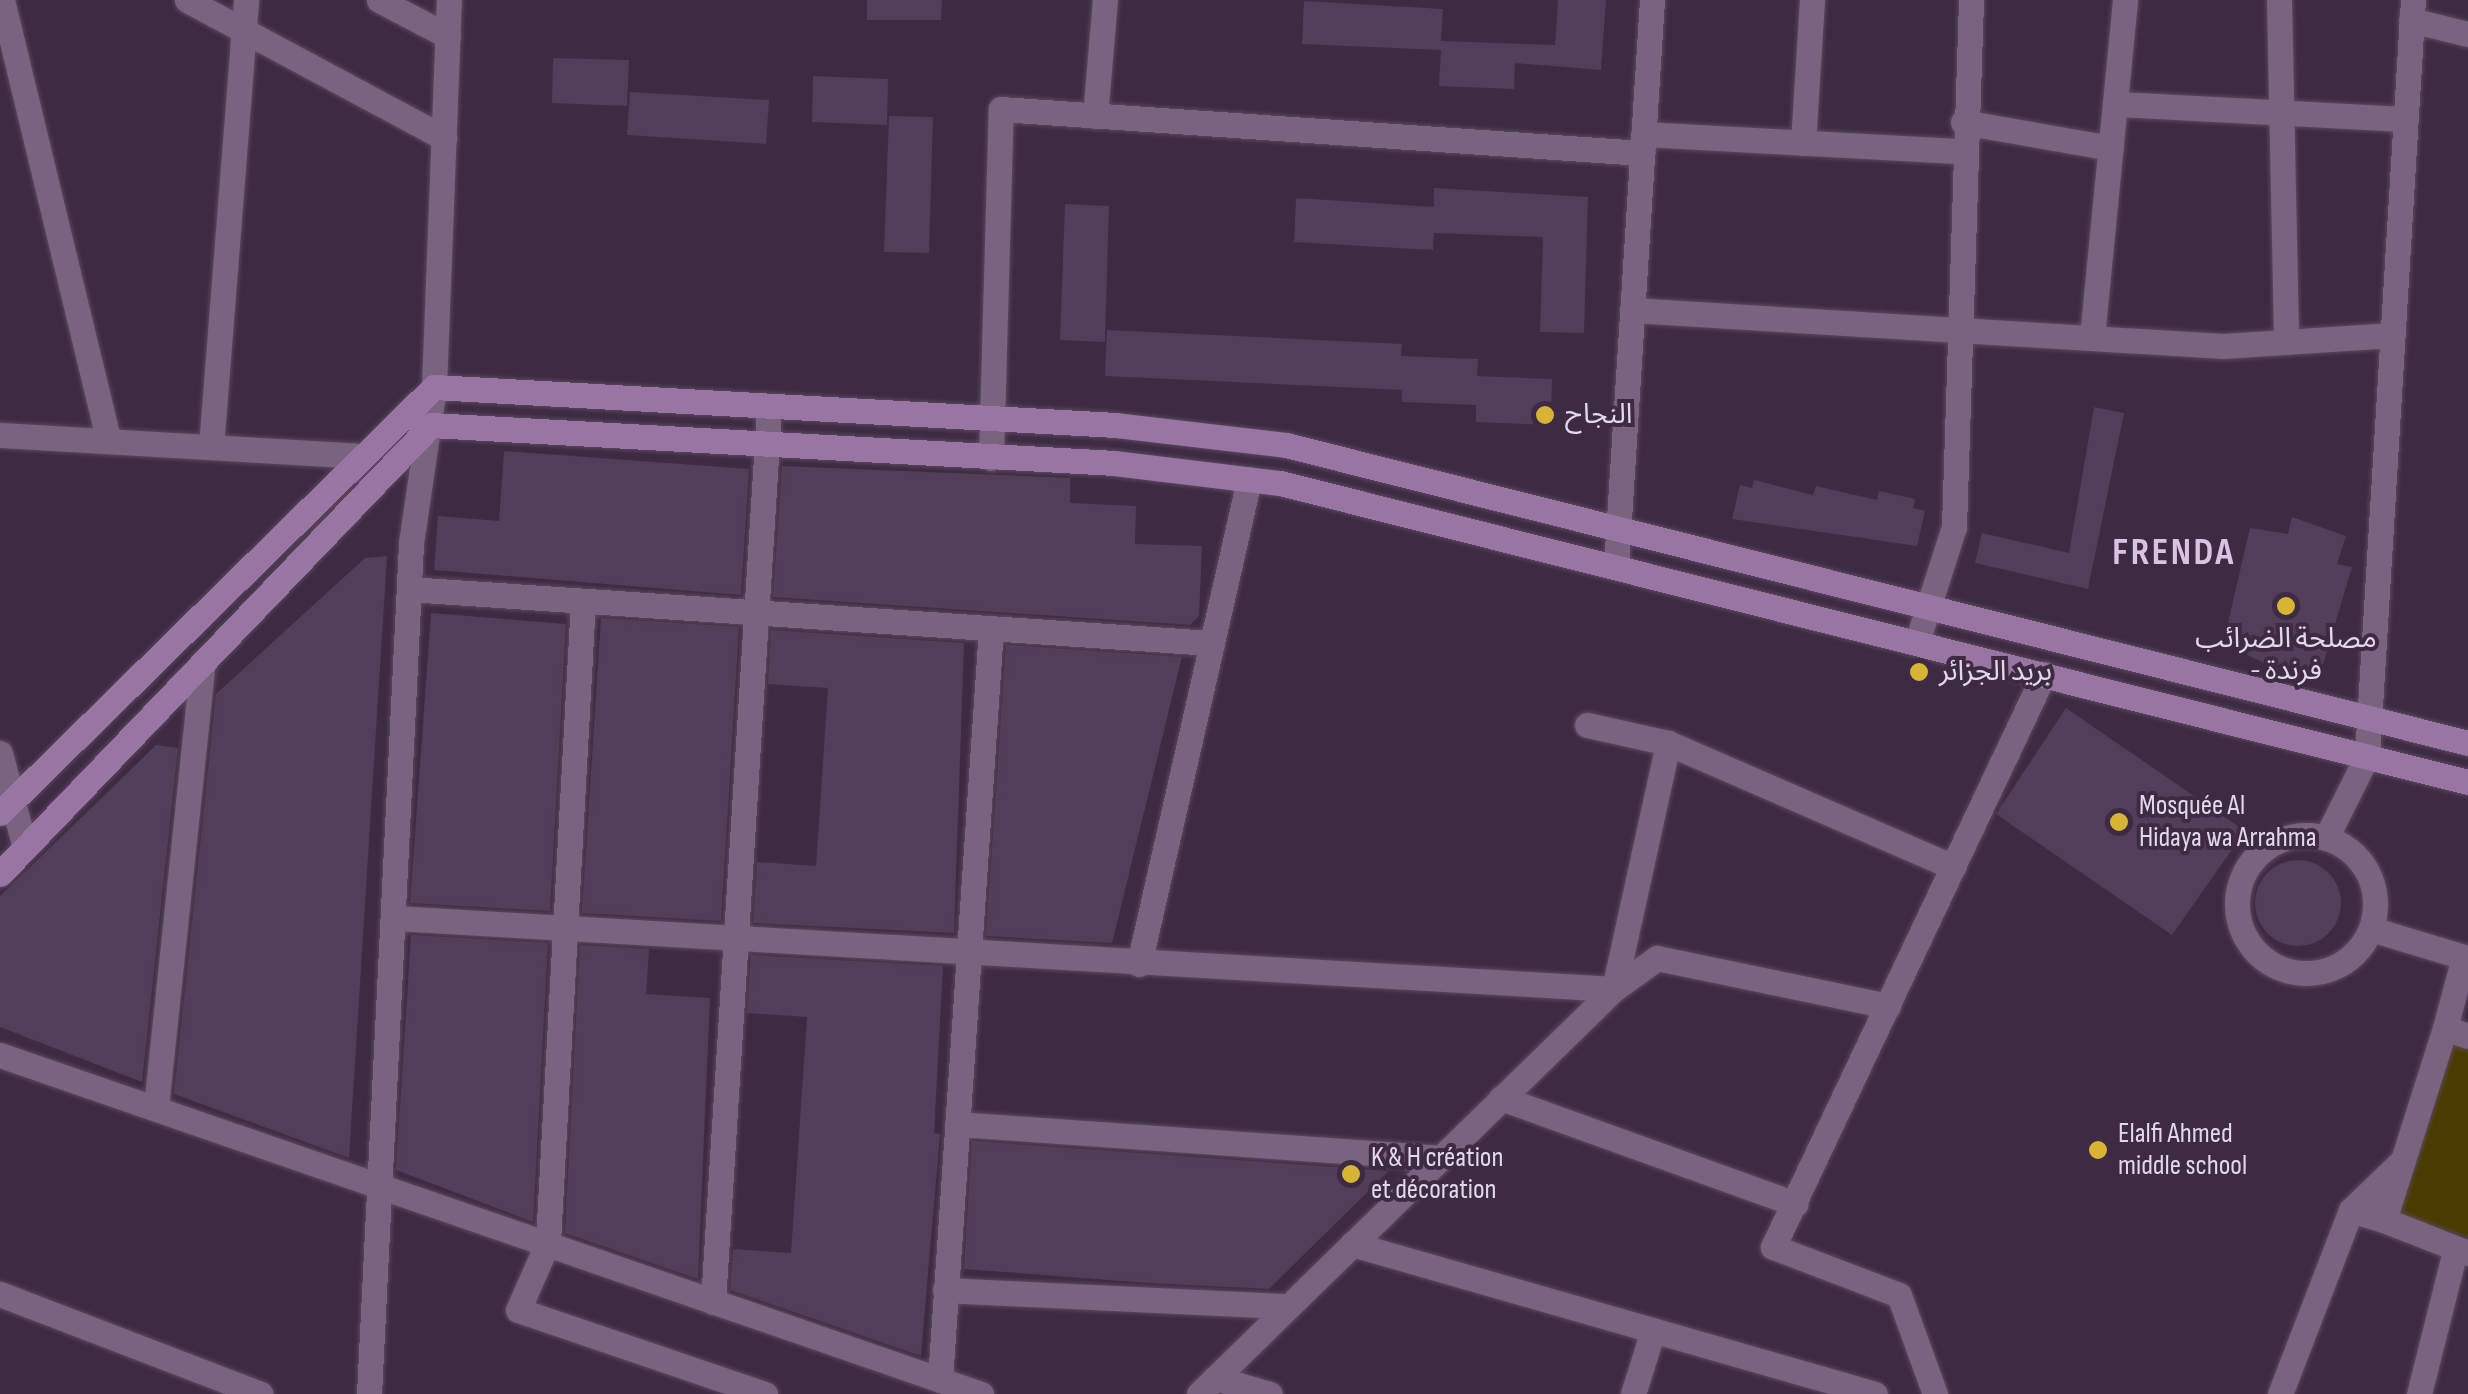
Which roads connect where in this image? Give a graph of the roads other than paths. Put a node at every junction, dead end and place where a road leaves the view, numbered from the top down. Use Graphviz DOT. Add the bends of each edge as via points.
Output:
graph roads {
  1 [pos="2,0"];
  2 [pos="187,0"];
  3 [pos="246,0"];
  4 [pos="380,0"];
  5 [pos="449,0"];
  6 [pos="1105,0"];
  7 [pos="1652,0"];
  8 [pos="1812,0"];
  9 [pos="1971,0"];
  10 [pos="2125,0"];
  11 [pos="2279,0"];
  12 [pos="2412,10"];
  13 [pos="244,30"];
  14 [pos="2468,34"];
  15 [pos="448,36"];
  16 [pos="2116,104"];
  17 [pos="2276,112"];
  18 [pos="1095,116"];
  19 [pos="2406,120"];
  20 [pos="1963,122"];
  21 [pos="444,138"];
  22 [pos="1642,143"];
  23 [pos="1803,143"];
  24 [pos="2111,148"];
  25 [pos="1962,151"];
  26 [pos="1632,310"];
  27 [pos="1955,329"];
  28 [pos="2393,335"];
  29 [pos="2092,338"];
  30 [pos="2286,342"];
  31 [pos="434,387"];
  32 [pos="769,409"];
  33 [pos="988,420"];
  34 [pos="431,425"];
  35 [pos="0,435"];
  36 [pos="109,441"];
  37 [pos="211,447"];
  38 [pos="768,448"];
  39 [pos="363,456"];
  40 [pos="991,458"];
  41 [pos="1250,479"];
  42 [pos="1618,527"];
  43 [pos="1616,566"];
  44 [pos="409,590"];
  45 [pos="583,601"];
  46 [pos="1930,606"];
  47 [pos="753,612"];
  48 [pos="992,628"];
  49 [pos="1917,642"];
  50 [pos="1212,643"];
  51 [pos="202,671"];
  52 [pos="2044,674"];
  53 [pos="2370,717"];
  54 [pos="1586,725"];
  55 [pos="2468,742"];
  56 [pos="1668,744"];
  57 [pos="0,753"];
  58 [pos="2367,756"];
  59 [pos="2468,782"];
  60 [pos="7,807"];
  61 [pos="2326,838"];
  62 [pos="25,848"];
  63 [pos="1953,867"];
  64 [pos="0,874"];
  65 [pos="395,918"];
  66 [pos="2371,930"];
  67 [pos="564,931"];
  68 [pos="734,944"];
  69 [pos="968,956"];
  70 [pos="2466,958"];
  71 [pos="1139,964"];
  72 [pos="1614,989"];
  73 [pos="1888,1006"];
  74 [pos="2457,1032"];
  75 [pos="0,1055"];
  76 [pos="1502,1098"];
  77 [pos="156,1106"];
  78 [pos="957,1124"];
  79 [pos="1438,1158"];
  80 [pos="2403,1160"];
  81 [pos="384,1182"];
  82 [pos="1795,1204"];
  83 [pos="2350,1210"];
  84 [pos="2384,1220"];
  85 [pos="548,1242"];
  86 [pos="1352,1244"];
  87 [pos="2462,1252"];
  88 [pos="945,1290"];
  89 [pos="0,1294"];
  90 [pos="712,1302"];
  91 [pos="1281,1306"];
  92 [pos="1653,1330"];
  93 [pos="940,1380"];
  94 [pos="1207,1386"];
  95 [pos="260,1394"];
  96 [pos="369,1394"];
  97 [pos="764,1394"];
  98 [pos="981,1394"];
  99 [pos="1270,1394"];
  100 [pos="1633,1394"];
  101 [pos="1875,1394"];
  102 [pos="1935,1394"];
  103 [pos="2280,1394"];
  104 [pos="2419,1394"];
  1 -- 36 [label="street"];
  2 -- 13 [label="street"];
  3 -- 13 [label="street"];
  4 -- 15 [label="street"];
  5 -- 15 [label="street"];
  6 -- 18 [label="street"];
  7 -- 22 [label="street"];
  8 -- 23 [label="street"];
  9 -- 20 [label="street"];
  10 -- 16 [label="street"];
  11 -- 17 [label="street"];
  12 -- 14 [label="street"];
  12 -- 19 [label="street"];
  13 -- 21 [label="street"];
  13 -- 37 [label="street"];
  15 -- 21 [label="street"];
  16 -- 17 [label="street"];
  16 -- 24 [label="street"];
  17 -- 19 [label="street"];
  17 -- 30 [label="street"];
  18 -- 22 [label="street"];
  18 -- 33 [label="street" via="1001,109"];
  19 -- 28 [label="street"];
  20 -- 24 [label="street"];
  20 -- 25 [label="street"];
  21 -- 31 [label="street"];
  22 -- 23 [label="street"];
  22 -- 26 [label="street"];
  23 -- 25 [label="street"];
  24 -- 29 [label="street"];
  25 -- 27 [label="street"];
  26 -- 27 [label="street"];
  26 -- 42 [label="street"];
  27 -- 29 [label="street"];
  27 -- 46 [label="street" via="1954,527"];
  28 -- 30 [label="street"];
  28 -- 53 [label="street"];
  29 -- 30 [label="street"];
  31 -- 32 [label="street"];
  31 -- 34 [label="street"];
  31 -- 39 [label="street"];
  32 -- 33 [label="street"];
  32 -- 38 [label="street"];
  33 -- 40 [label="street"];
  33 -- 42 [label="street" via="1286,445"];
  34 -- 38 [label="street"];
  34 -- 44 [label="street"];
  34 -- 51 [label="street"];
  35 -- 36 [label="street"];
  36 -- 37 [label="street"];
  37 -- 39 [label="street"];
  38 -- 40 [label="street"];
  38 -- 47 [label="street"];
  39 -- 60 [label="street"];
  40 -- 41 [label="street"];
  41 -- 43 [label="street"];
  41 -- 50 [label="street"];
  42 -- 43 [label="street"];
  42 -- 46 [label="street"];
  43 -- 49 [label="street"];
  44 -- 45 [label="street"];
  44 -- 65 [label="street"];
  45 -- 47 [label="street"];
  45 -- 67 [label="street"];
  46 -- 49 [label="street"];
  46 -- 53 [label="street"];
  47 -- 48 [label="street"];
  47 -- 68 [label="street"];
  48 -- 50 [label="street"];
  48 -- 69 [label="street"];
  49 -- 52 [label="street"];
  50 -- 71 [label="street"];
  51 -- 62 [label="street"];
  51 -- 77 [label="street"];
  52 -- 58 [label="street"];
  52 -- 63 [label="street"];
  53 -- 55 [label="street"];
  53 -- 58 [label="street"];
  54 -- 56 [label="street"];
  56 -- 63 [label="street"];
  56 -- 72 [label="street"];
  57 -- 60 [label="street"];
  58 -- 59 [label="street"];
  58 -- 61 [label="street"];
  60 -- 62 [label="street"];
  61 -- 66 [label="street" via="2346,848 2372,884"];
  61 -- 66 [label="street" via="2281,839 2254,860 2238,890 2243,934 2274,966 2320,972 2359,950"];
  62 -- 64 [label="street"];
  63 -- 73 [label="street"];
  65 -- 67 [label="street"];
  65 -- 81 [label="street"];
  66 -- 70 [label="street"];
  67 -- 68 [label="street"];
  67 -- 85 [label="street"];
  68 -- 69 [label="street"];
  68 -- 90 [label="street"];
  69 -- 71 [label="street"];
  69 -- 78 [label="street"];
  70 -- 74 [label="street"];
  71 -- 72 [label="street"];
  72 -- 73 [label="street" via="1656,958"];
  72 -- 76 [label="street"];
  73 -- 82 [label="street"];
  74 -- 80 [label="street"];
  75 -- 77 [label="street"];
  76 -- 79 [label="street"];
  76 -- 82 [label="street"];
  77 -- 81 [label="street"];
  78 -- 79 [label="street"];
  78 -- 88 [label="street"];
  79 -- 86 [label="street"];
  80 -- 83 [label="street"];
  80 -- 84 [label="street"];
  81 -- 85 [label="street"];
  81 -- 96 [label="street"];
  82 -- 102 [label="street" via="1774,1247 1899,1294"];
  83 -- 84 [label="street"];
  83 -- 103 [label="street"];
  84 -- 87 [label="street"];
  85 -- 90 [label="street"];
  85 -- 97 [label="street" via="518,1310"];
  86 -- 91 [label="street"];
  86 -- 92 [label="street"];
  87 -- 104 [label="street"];
  88 -- 91 [label="street"];
  88 -- 93 [label="street"];
  89 -- 95 [label="street"];
  90 -- 93 [label="street"];
  91 -- 94 [label="street"];
  92 -- 100 [label="street"];
  92 -- 101 [label="street"];
  93 -- 98 [label="street"];
  94 -- 99 [label="street"];
}
